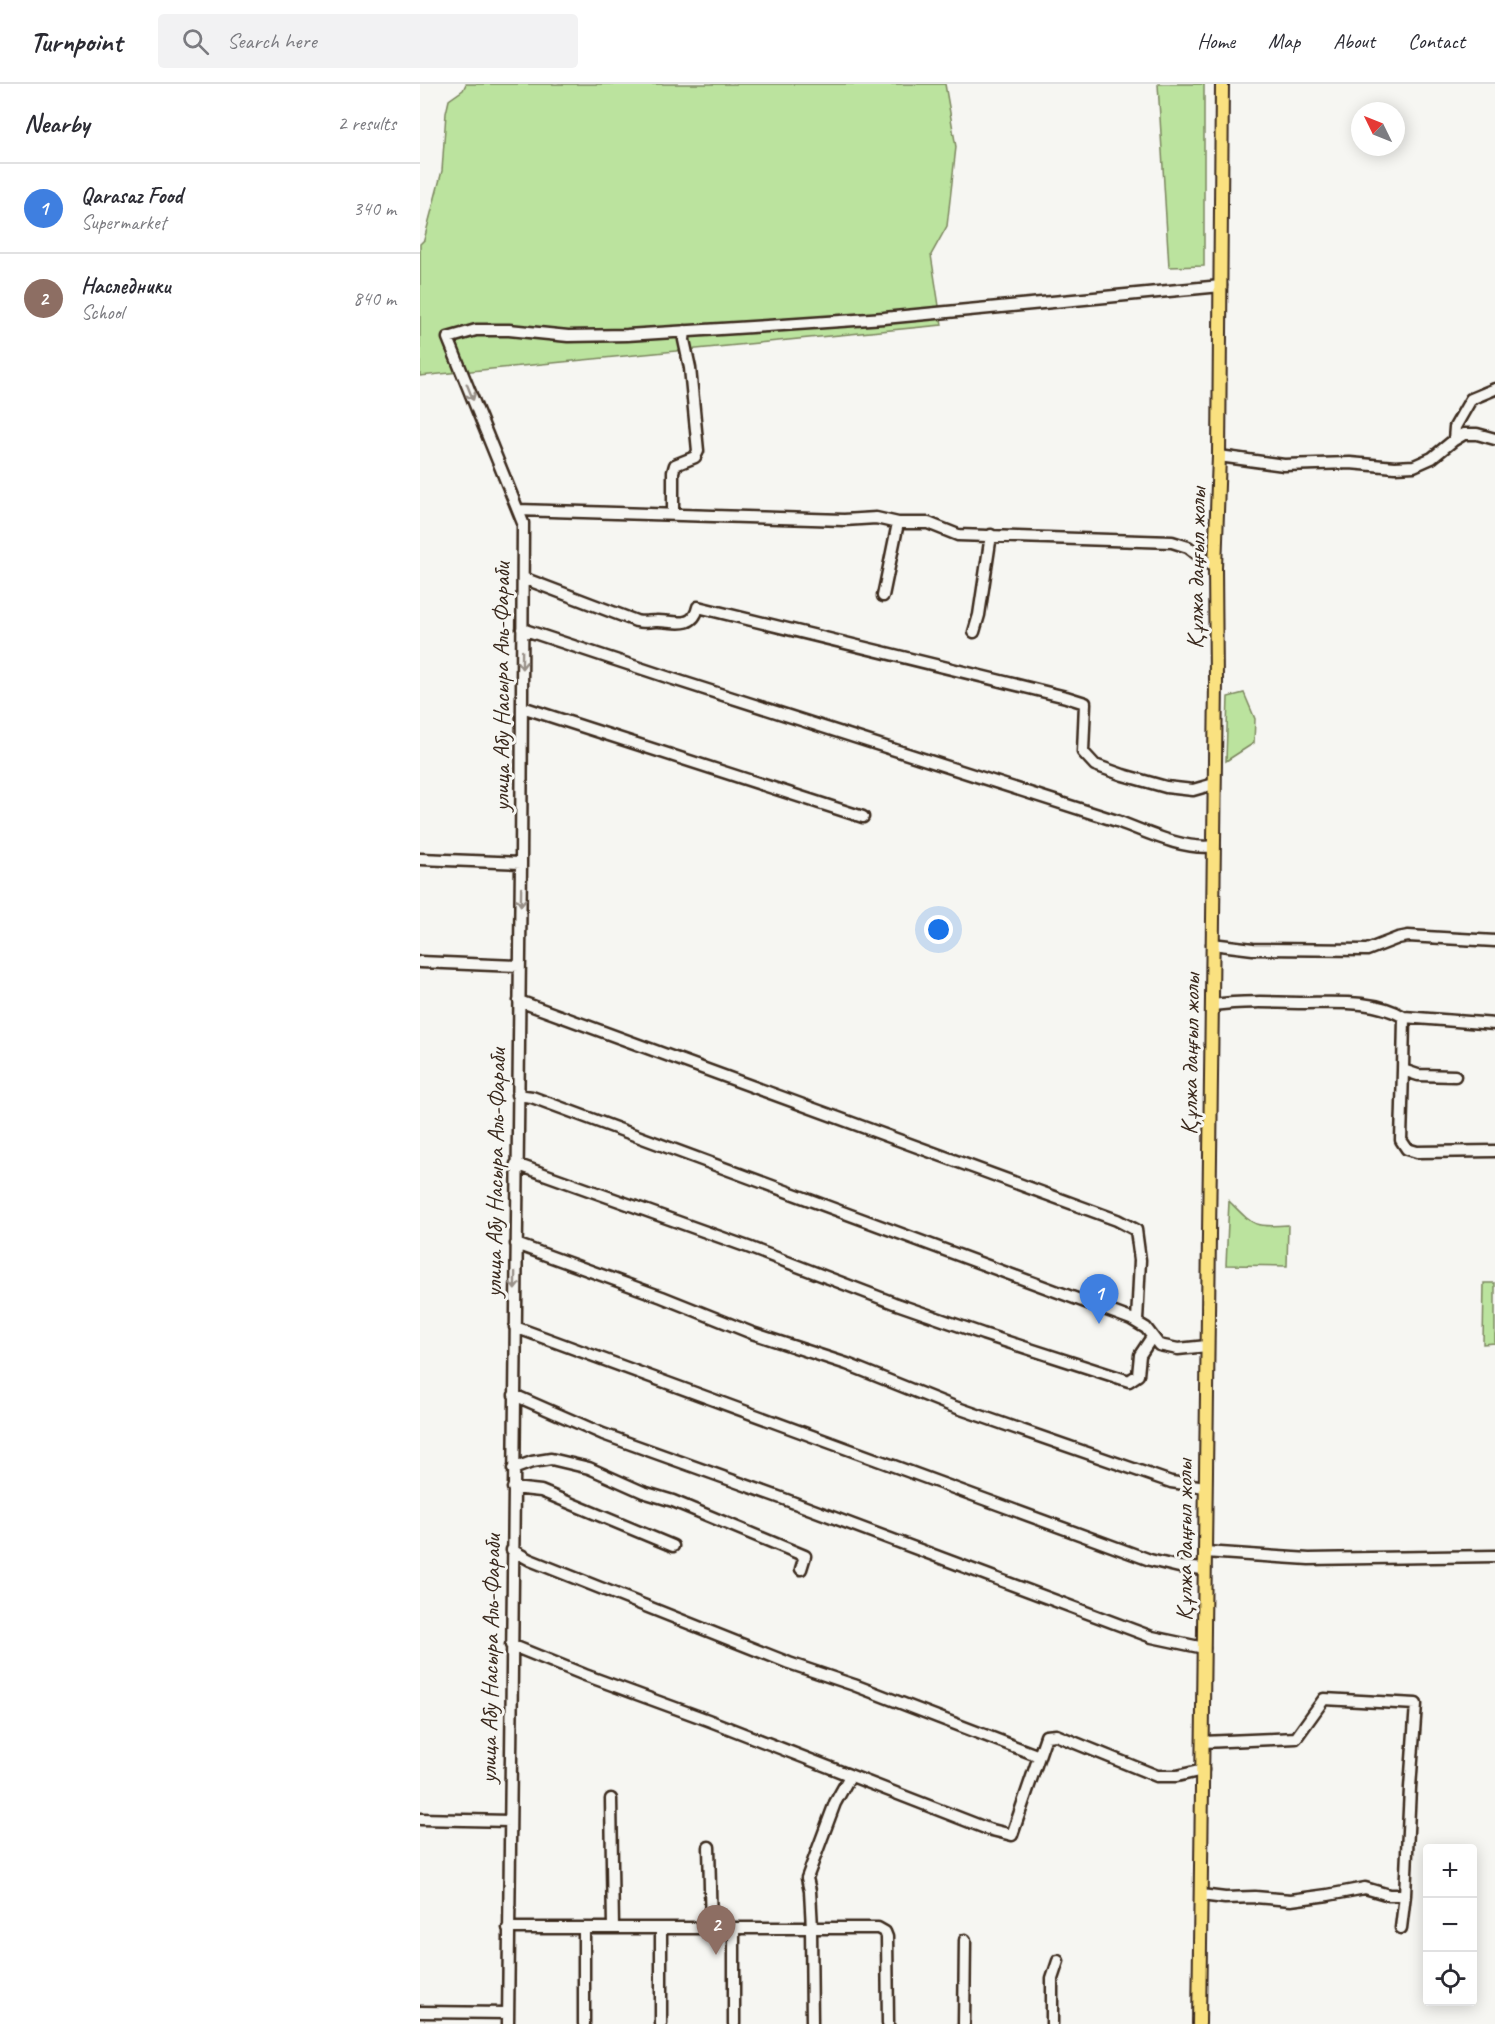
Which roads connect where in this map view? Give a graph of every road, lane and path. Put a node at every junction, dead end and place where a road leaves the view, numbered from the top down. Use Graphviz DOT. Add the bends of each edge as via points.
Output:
graph roads {
  1 [pos="1222,84"];
  2 [pos="1221,286"];
  3 [pos="685,331"];
  4 [pos="1495,389"];
  5 [pos="1495,439"];
  6 [pos="1454,440"];
  7 [pos="1219,456"];
  8 [pos="518,510"];
  9 [pos="673,514"];
  10 [pos="898,523"];
  11 [pos="991,535"];
  12 [pos="1215,568"];
  13 [pos="523,578"];
  14 [pos="883,596"];
  15 [pos="522,628"];
  16 [pos="974,632"];
  17 [pos="522,707"];
  18 [pos="1215,784"];
  19 [pos="863,817"];
  20 [pos="1214,846"];
  21 [pos="420,859"];
  22 [pos="521,863"];
  23 [pos="1495,941"];
  24 [pos="1212,944"];
  25 [pos="420,962"];
  26 [pos="519,966"];
  27 [pos="519,1001"];
  28 [pos="1212,1005"];
  29 [pos="1404,1017"];
  30 [pos="1495,1024"];
  31 [pos="1403,1070"];
  32 [pos="1455,1076"];
  33 [pos="517,1095"];
  34 [pos="1495,1151"];
  35 [pos="516,1164"];
  36 [pos="516,1244"];
  37 [pos="1137,1322"];
  38 [pos="515,1327"];
  39 [pos="1152,1337"];
  40 [pos="1207,1346"];
  41 [pos="514,1395"];
  42 [pos="513,1469"];
  43 [pos="1205,1487"];
  44 [pos="513,1488"];
  45 [pos="673,1546"];
  46 [pos="512,1550"];
  47 [pos="1205,1552"];
  48 [pos="1495,1556"];
  49 [pos="801,1569"];
  50 [pos="1205,1569"];
  51 [pos="511,1645"];
  52 [pos="1204,1647"];
  53 [pos="1203,1742"];
  54 [pos="1039,1756"];
  55 [pos="1203,1770"];
  56 [pos="850,1776"];
  57 [pos="611,1800"];
  58 [pos="420,1819"];
  59 [pos="509,1821"];
  60 [pos="709,1848"];
  61 [pos="1201,1895"];
  62 [pos="1404,1895"];
  63 [pos="508,1928"];
  64 [pos="584,1928"];
  65 [pos="613,1928"];
  66 [pos="662,1928"];
  67 [pos="711,1928"];
  68 [pos="735,1928"];
  69 [pos="811,1928"];
  70 [pos="1401,1928"];
  71 [pos="965,1940"];
  72 [pos="1058,1961"];
  73 [pos="420,2012"];
  74 [pos="508,2018"];
  75 [pos="584,2024"];
  76 [pos="661,2024"];
  77 [pos="734,2024"];
  78 [pos="812,2024"];
  79 [pos="888,2024"];
  80 [pos="964,2024"];
  81 [pos="1052,2024"];
  82 [pos="1199,2024"];
  1 -- 2 [label="main road, Құлжа даңғыл жолы"];
  2 -- 3 [label="street" via="884,318"];
  2 -- 7 [label="main road, Құлжа даңғыл жолы"];
  3 -- 8 [label="street, улица Абу Насыра Аль-Фараби, one-way" via="568,336 476,330 448,338"];
  3 -- 9 [label="street" via="698,451 694,457 675,465"];
  4 -- 6 [label="street" via="1471,399 1455,427"];
  5 -- 6 [label="street" via="1464,434"];
  6 -- 7 [label="street" via="1432,458 1414,466 1284,465"];
  7 -- 12 [label="main road, Құлжа даңғыл жолы"];
  8 -- 9 [label="street"];
  8 -- 13 [label="street, улица Абу Насыра Аль-Фараби" via="523,523"];
  9 -- 10 [label="street" via="876,518"];
  10 -- 11 [label="street" via="928,523 958,535"];
  10 -- 14 [label="street"];
  11 -- 12 [label="street" via="1180,543"];
  11 -- 16 [label="street"];
  12 -- 18 [label="main road, Құлжа даңғыл жолы"];
  13 -- 15 [label="street, улица Абу Насыра Аль-Фараби"];
  13 -- 18 [label="street" via="636,621 681,624 691,619 698,607 1066,697 1085,703 1083,752 1095,765 1166,787 1192,790"];
  15 -- 17 [label="street, улица Абу Насыра Аль-Фараби, one-way"];
  15 -- 20 [label="street" via="1165,838 1202,848"];
  17 -- 19 [label="street"];
  17 -- 22 [label="street, улица Абу Насыра Аль-Фараби"];
  18 -- 20 [label="main road, Құлжа даңғыл жолы"];
  20 -- 24 [label="main road, Құлжа даңғыл жолы"];
  21 -- 22 [label="street"];
  22 -- 26 [label="street, улица Абу Насыра Аль-Фараби, one-way"];
  23 -- 24 [label="street" via="1408,936 1367,950 1325,951"];
  24 -- 28 [label="main road, Құлжа даңғыл жолы"];
  25 -- 26 [label="street"];
  26 -- 27 [label="street, улица Абу Насыра Аль-Фараби"];
  27 -- 33 [label="street, улица Абу Насыра Аль-Фараби"];
  27 -- 37 [label="street" via="1118,1220 1136,1230 1140,1260"];
  28 -- 29 [label="street" via="1259,1001 1368,1004"];
  28 -- 40 [label="main road, Құлжа даңғыл жолы"];
  29 -- 30 [label="street"];
  29 -- 31 [label="street"];
  31 -- 32 [label="street" via="1418,1075"];
  31 -- 34 [label="street" via="1401,1140 1407,1149"];
  33 -- 35 [label="street, улица Абу Насыра Аль-Фараби"];
  33 -- 37 [label="street" via="532,1097"];
  35 -- 36 [label="street, улица Абу Насыра Аль-Фараби"];
  35 -- 39 [label="street" via="894,1303 1129,1381 1138,1375 1140,1355"];
  36 -- 38 [label="street, улица Абу Насыра Аль-Фараби, one-way"];
  36 -- 43 [label="street" via="963,1410 1171,1482"];
  37 -- 39 [label="street"];
  38 -- 41 [label="street, улица Абу Насыра Аль-Фараби"];
  38 -- 50 [label="street" via="1150,1560"];
  39 -- 40 [label="street" via="1158,1345 1168,1348"];
  40 -- 43 [label="main road, Құлжа даңғыл жолы"];
  41 -- 42 [label="street, улица Абу Насыра Аль-Фараби"];
  41 -- 52 [label="street" via="603,1434 1152,1637"];
  42 -- 44 [label="street, улица Абу Насыра Аль-Фараби"];
  42 -- 49 [label="street" via="550,1459 589,1468 805,1556"];
  43 -- 47 [label="main road, Құлжа даңғыл жолы"];
  44 -- 45 [label="street" via="541,1491"];
  44 -- 46 [label="street, улица Абу Насыра Аль-Фараби"];
  46 -- 51 [label="street, улица Абу Насыра Аль-Фараби"];
  46 -- 54 [label="street" via="789,1663"];
  47 -- 48 [label="street" via="1309,1559"];
  47 -- 50 [label="main road, Құлжа даңғыл жолы"];
  50 -- 52 [label="main road, Құлжа даңғыл жолы"];
  51 -- 56 [label="street"];
  51 -- 59 [label="street, улица Абу Насыра Аль-Фараби"];
  52 -- 53 [label="main road, Құлжа даңғыл жолы"];
  53 -- 55 [label="main road, Құлжа даңғыл жолы"];
  53 -- 62 [label="street" via="1296,1738 1324,1699 1416,1704"];
  54 -- 55 [label="street" via="1046,1736 1056,1735 1157,1776"];
  54 -- 56 [label="street" via="1012,1835"];
  55 -- 61 [label="main road, Құлжа даңғыл жолы"];
  56 -- 69 [label="street" via="835,1803 807,1878"];
  57 -- 65 [label="street"];
  58 -- 59 [label="street"];
  59 -- 63 [label="street, улица Абу Насыра Аль-Фараби"];
  60 -- 67 [label="street"];
  61 -- 62 [label="street" via="1290,1900 1365,1888"];
  61 -- 82 [label="main road, Құлжа даңғыл жолы"];
  62 -- 70 [label="street"];
  63 -- 64 [label="street"];
  63 -- 74 [label="street, улица Абу Насыра Аль-Фараби"];
  64 -- 65 [label="street"];
  64 -- 75 [label="street"];
  65 -- 66 [label="street"];
  66 -- 67 [label="street"];
  66 -- 76 [label="street"];
  67 -- 68 [label="street"];
  68 -- 69 [label="street"];
  68 -- 77 [label="street"];
  69 -- 78 [label="street"];
  69 -- 79 [label="street" via="878,1928 885,1932"];
  71 -- 80 [label="street"];
  72 -- 81 [label="street" via="1052,1979"];
  73 -- 74 [label="street"];
}
